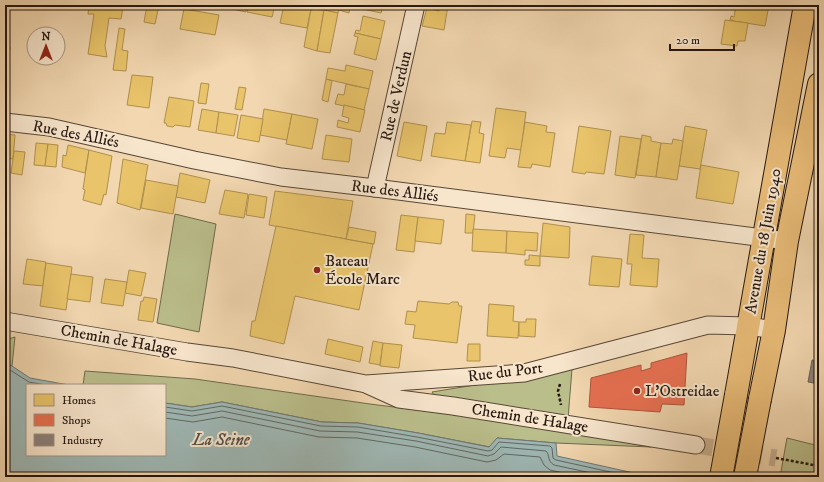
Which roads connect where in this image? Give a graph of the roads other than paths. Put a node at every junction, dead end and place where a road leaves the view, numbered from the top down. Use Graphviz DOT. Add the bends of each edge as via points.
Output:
graph roads {
  1 [pos="416,5"];
  2 [pos="805,5"];
  3 [pos="819,84"];
  4 [pos="5,122"];
  5 [pos="375,188"];
  6 [pos="764,238"];
  7 [pos="787,241"];
  8 [pos="5,321"];
  9 [pos="748,326"];
  10 [pos="774,330"];
  11 [pos="233,358"];
  12 [pos="366,384"];
  13 [pos="696,445"];
  14 [pos="722,477"];
  15 [pos="745,477"];
  1 -- 5 [label="street, Rue de Verdun"];
  2 -- 6 [label="main road, Avenue du 18 Juin 1940"];
  3 -- 7 [label="main road, Avenue du 18 Juin 1940"];
  4 -- 5 [label="street, Rue des Alliés" via="49,127 281,177"];
  5 -- 6 [label="street, Rue des Alliés"];
  6 -- 7 [label="street, Rue des Alliés"];
  6 -- 9 [label="main road, Avenue du 18 Juin 1940"];
  7 -- 10 [label="main road, Avenue du 18 Juin 1940"];
  8 -- 11 [label="street, Chemin de Halage"];
  9 -- 10 [label="street, Rue du Port"];
  9 -- 12 [label="street, Rue du Port" via="708,325 524,373"];
  9 -- 14 [label="main road, Avenue du 18 Juin 1940, bridge"];
  10 -- 15 [label="main road, Avenue du 18 Juin 1940, bridge"];
  11 -- 12 [label="street, Rue du Port"];
  12 -- 13 [label="street, Chemin de Halage" via="399,399"];
}
